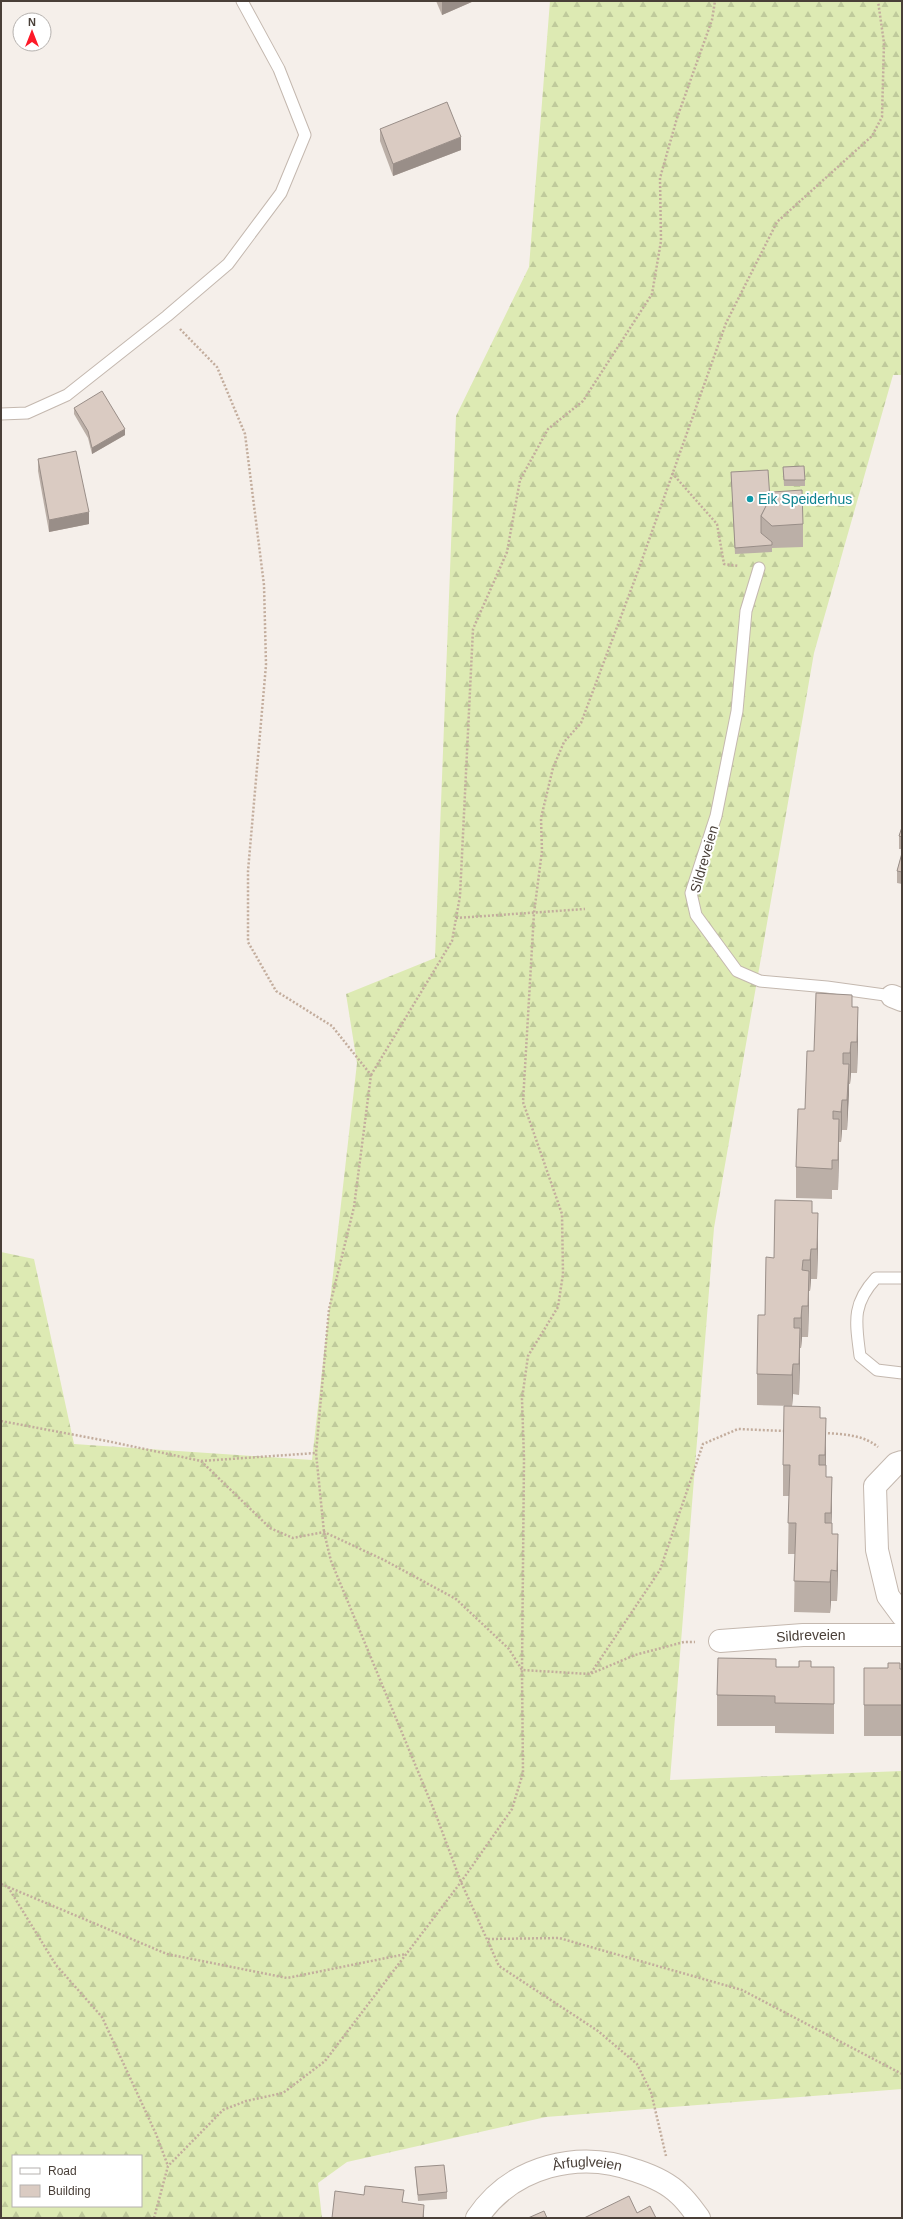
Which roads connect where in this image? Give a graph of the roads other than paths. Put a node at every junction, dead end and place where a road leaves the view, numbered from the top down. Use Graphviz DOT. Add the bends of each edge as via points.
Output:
graph roads {
  1 [pos="242,1"];
  2 [pos="1,414"];
  3 [pos="759,568"];
  4 [pos="897,998"];
  5 [pos="902,1278"];
  6 [pos="902,1373"];
  7 [pos="899,1463"];
  8 [pos="902,1615"];
  9 [pos="902,1635"];
  10 [pos="720,1641"];
  11 [pos="477,2218"];
  12 [pos="699,2218"];
  1 -- 2 [label="lane" via="279,69 305,135 281,193 232,258 167,316 67,395 27,413"];
  3 -- 4 [label="lane, Sildreveien" via="746,611 737,711 716,816 691,893 696,915 737,971 760,982 827,987"];
  5 -- 6 [label="lane" via="876,1278 864,1291 856,1317 860,1356 877,1370"];
  7 -- 8 [label="street" via="875,1486 877,1550 888,1596"];
  9 -- 10 [label="street, Sildreveien" via="803,1635"];
  11 -- 12 [label="street, Årfuglveien" via="499,2191 517,2179 534,2170 567,2162 603,2162 620,2165 664,2183 680,2194"];
}
